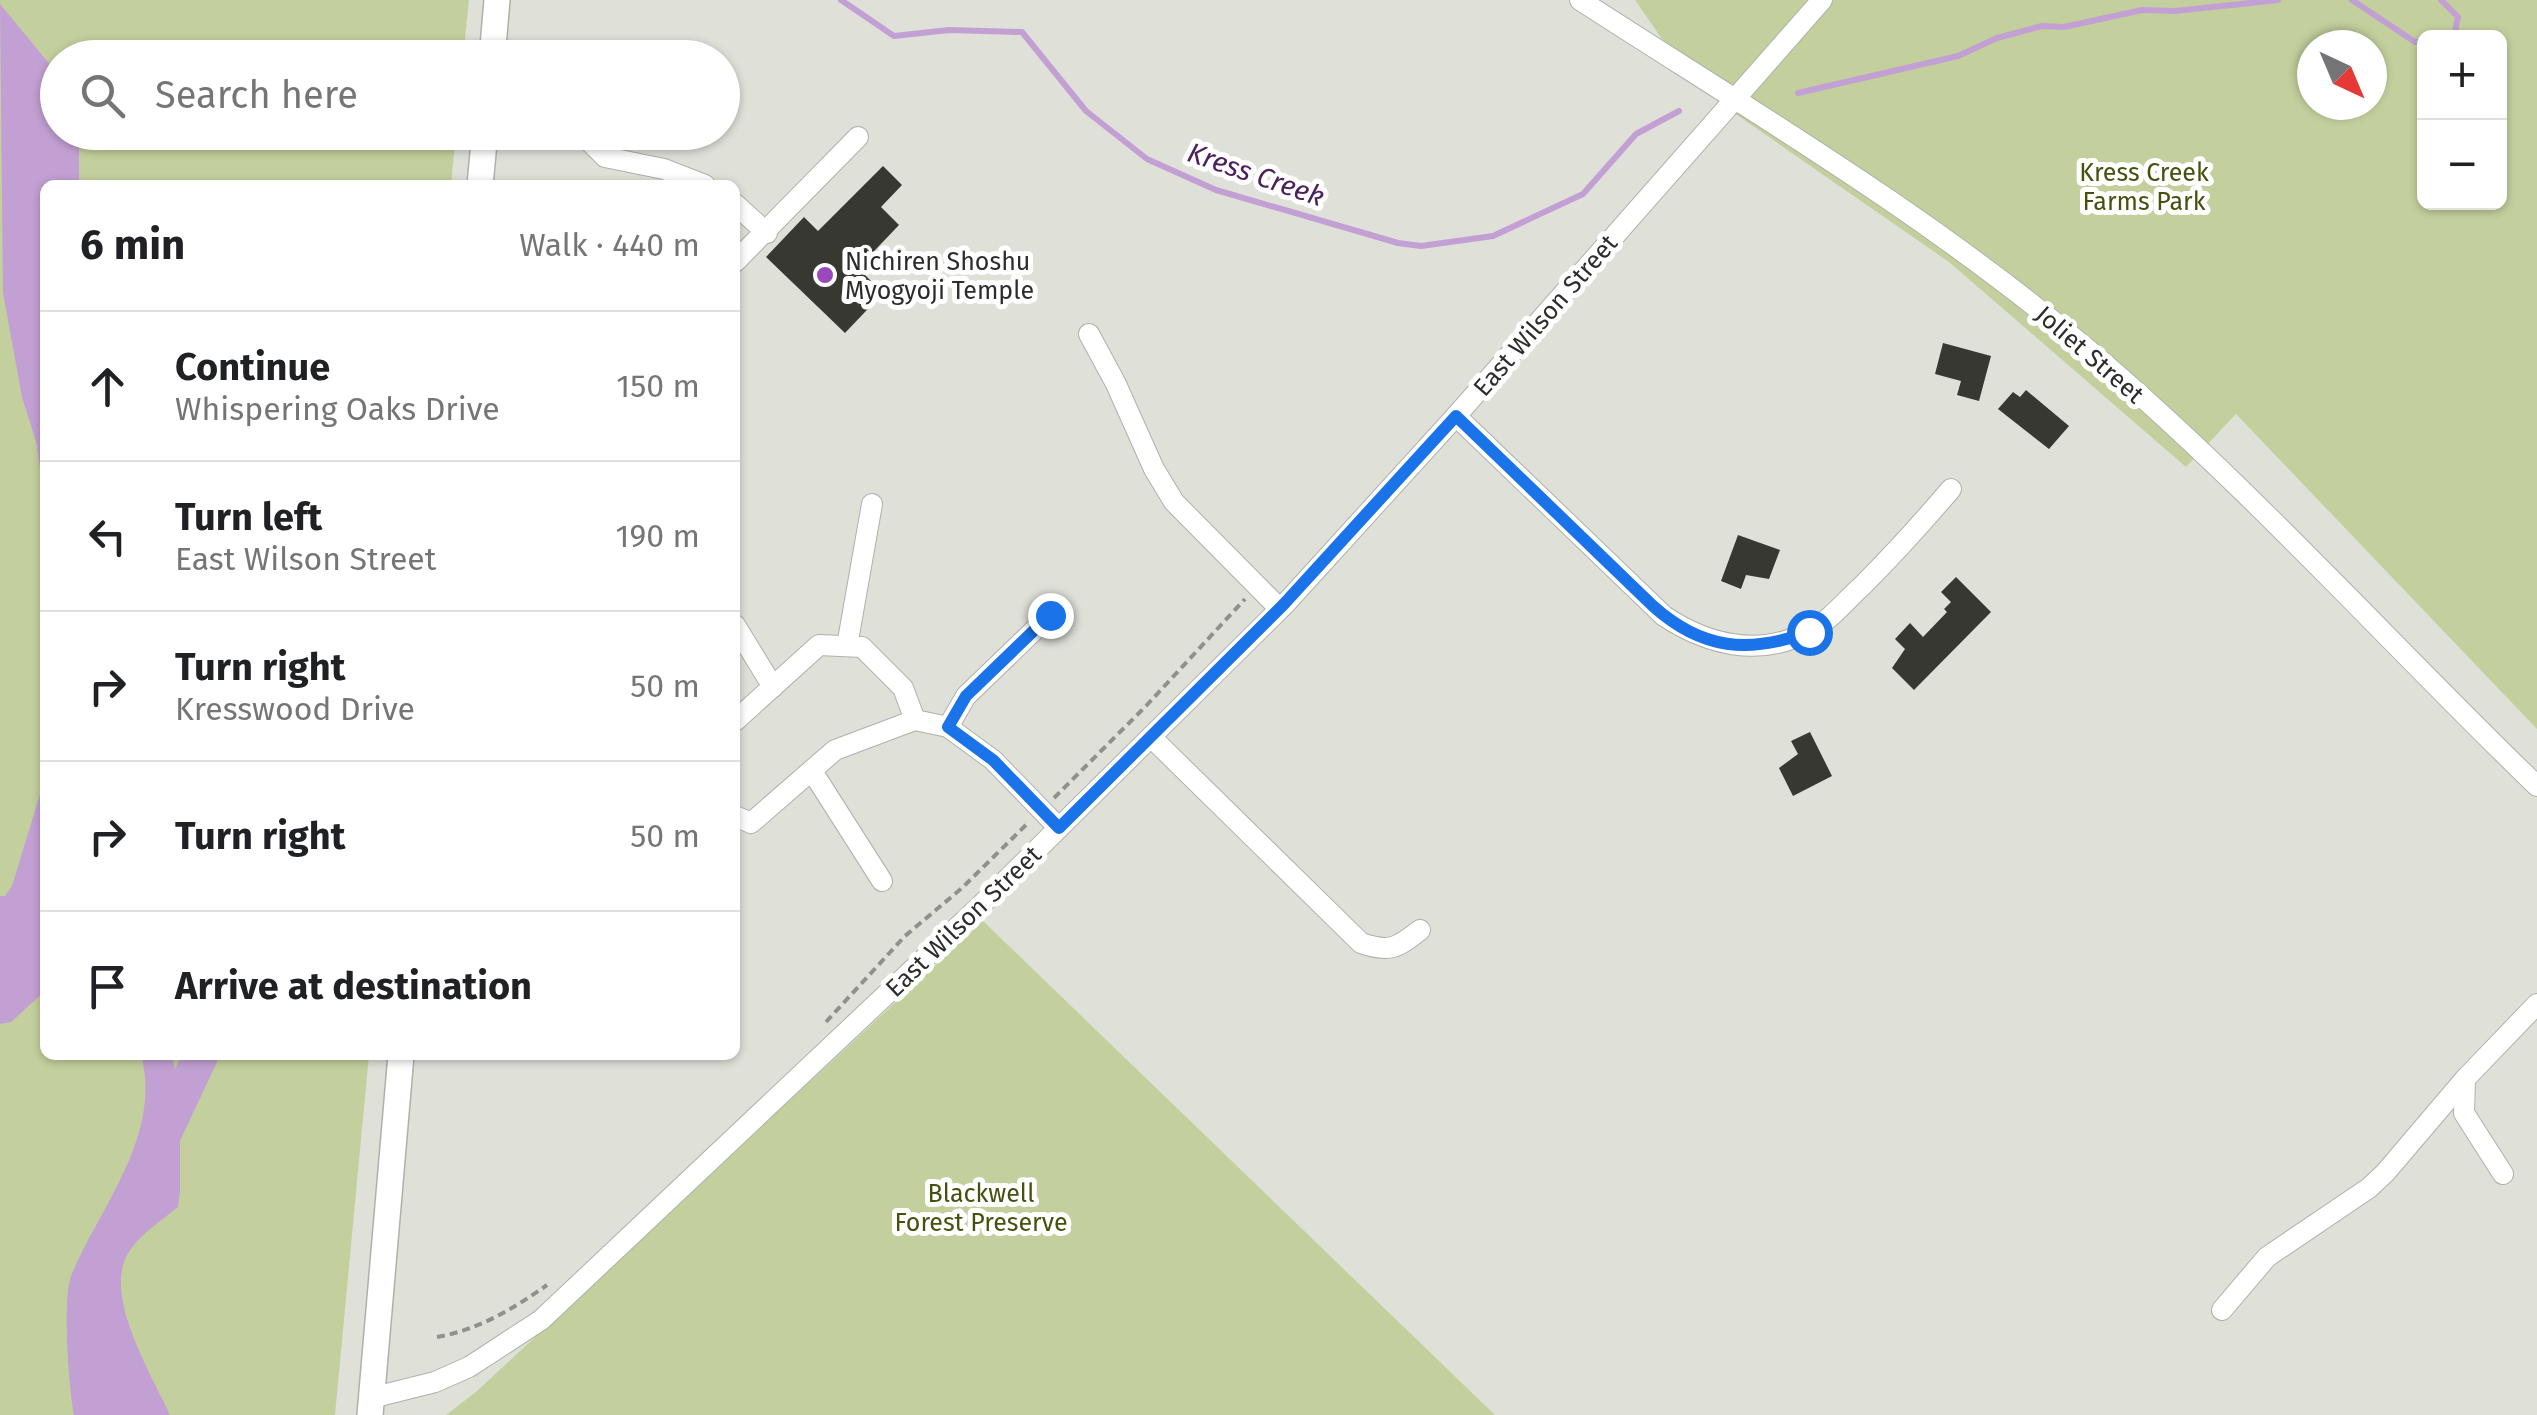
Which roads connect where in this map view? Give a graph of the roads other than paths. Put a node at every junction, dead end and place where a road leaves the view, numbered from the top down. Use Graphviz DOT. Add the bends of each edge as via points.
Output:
graph roads {
  1 [pos="497,0"];
  2 [pos="1580,0"];
  3 [pos="1822,0"];
  4 [pos="494,40"];
  5 [pos="1735,96"];
  6 [pos="858,137"];
  7 [pos="483,150"];
  8 [pos="598,150"];
  9 [pos="480,180"];
  10 [pos="693,180"];
  11 [pos="740,209"];
  12 [pos="767,233"];
  13 [pos="740,257"];
  14 [pos="1089,334"];
  15 [pos="1456,416"];
  16 [pos="1951,489"];
  17 [pos="872,504"];
  18 [pos="1278,607"];
  19 [pos="1050,615"];
  20 [pos="740,633"];
  21 [pos="847,646"];
  22 [pos="772,687"];
  23 [pos="740,716"];
  24 [pos="915,720"];
  25 [pos="948,727"];
  26 [pos="1150,737"];
  27 [pos="812,771"];
  28 [pos="2537,786"];
  29 [pos="740,818"];
  30 [pos="1059,828"];
  31 [pos="882,880"];
  32 [pos="1420,930"];
  33 [pos="2537,1004"];
  34 [pos="401,1060"];
  35 [pos="2465,1080"];
  36 [pos="2503,1174"];
  37 [pos="2222,1310"];
  38 [pos="371,1406"];
  1 -- 4 [label="main road"];
  2 -- 5 [label="street, Joliet Street"];
  3 -- 5 [label="street, East Wilson Street"];
  5 -- 15 [label="street, East Wilson Street"];
  5 -- 28 [label="street, Joliet Street" via="1949,240 2087,349"];
  6 -- 12 [label="street"];
  7 -- 9 [label="main road"];
  8 -- 10 [label="street"];
  11 -- 12 [label="street"];
  12 -- 13 [label="street"];
  14 -- 18 [label="street" via="1174,502"];
  15 -- 16 [label="street" via="1664,616 1698,637 1734,645 1780,643 1809,632 1904,544"];
  15 -- 18 [label="street, East Wilson Street"];
  17 -- 21 [label="street"];
  18 -- 26 [label="street, East Wilson Street"];
  19 -- 25 [label="street" via="966,696"];
  20 -- 22 [label="street"];
  21 -- 22 [label="street" via="819,645"];
  21 -- 24 [label="street" via="862,647 903,688"];
  22 -- 23 [label="street"];
  24 -- 25 [label="street"];
  24 -- 27 [label="street" via="836,750"];
  25 -- 30 [label="street" via="993,760"];
  26 -- 30 [label="street, East Wilson Street"];
  26 -- 32 [label="street" via="1361,943 1398,948"];
  27 -- 29 [label="street" via="751,823"];
  27 -- 31 [label="street"];
  30 -- 38 [label="street, East Wilson Street" via="541,1320 469,1367"];
  33 -- 35 [label="street"];
  34 -- 38 [label="main road"];
  35 -- 36 [label="street" via="2464,1113"];
  35 -- 37 [label="street" via="2384,1174 2266,1257"];
}
